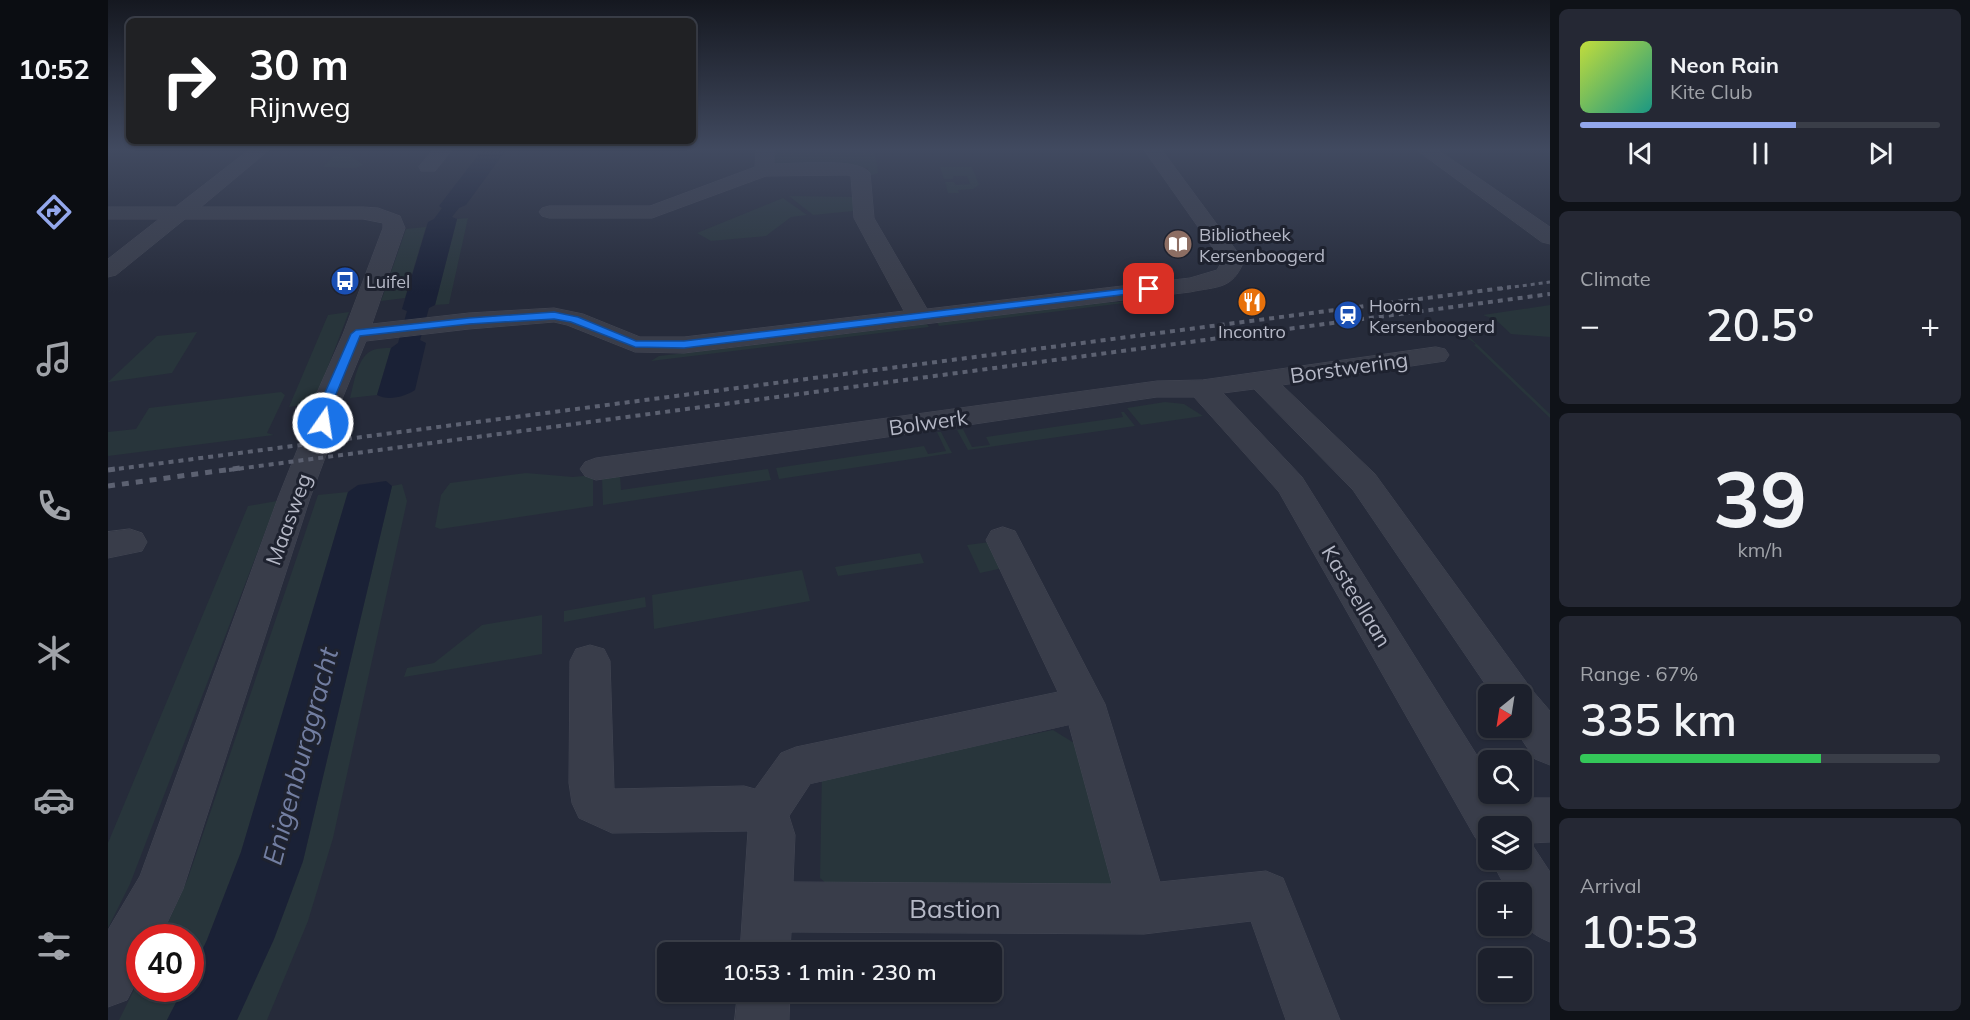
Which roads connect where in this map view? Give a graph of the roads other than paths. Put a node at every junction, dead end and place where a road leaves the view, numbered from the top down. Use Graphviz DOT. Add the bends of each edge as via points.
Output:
graph roads {
  1 [pos="200,198"];
  2 [pos="683,198"];
  3 [pos="862,198"];
  4 [pos="1184,198"];
  5 [pos="1494,198"];
  6 [pos="549,212"];
  7 [pos="108,213"];
  8 [pos="180,213"];
  9 [pos="1550,237"];
  10 [pos="108,270"];
  11 [pos="919,316"];
  12 [pos="356,334"];
  13 [pos="1436,355"];
  14 [pos="1261,380"];
  15 [pos="1202,388"];
  16 [pos="596,469"];
  17 [pos="1003,540"];
  18 [pos="590,661"];
  19 [pos="1508,684"];
  20 [pos="1084,704"];
  21 [pos="1532,720"];
  22 [pos="1550,745"];
  23 [pos="765,813"];
  24 [pos="1488,816"];
  25 [pos="1550,820"];
  26 [pos="1532,826"];
  27 [pos="1521,870"];
  28 [pos="1144,909"];
  29 [pos="1550,917"];
  30 [pos="766,930"];
  31 [pos="108,981"];
  32 [pos="763,1002"];
  33 [pos="762,1020"];
  34 [pos="1313,1020"];
  1 -- 8 [label="street"];
  2 -- 6 [label="street" via="652,212"];
  3 -- 11 [label="street" via="864,218"];
  4 -- 11 [label="street" via="1233,261 1221,278 1190,285"];
  5 -- 9 [label="street"];
  7 -- 8 [label="street, Maasweg"];
  8 -- 10 [label="street"];
  8 -- 12 [label="street, Maasweg" via="363,213 393,220 394,228"];
  11 -- 12 [label="street" via="684,345 635,344 554,315"];
  12 -- 31 [label="street, Maasweg" via="326,404 323,423 159,889"];
  13 -- 14 [label="street, Borstwering"];
  14 -- 15 [label="street, Bolwerk"];
  14 -- 19 [label="street" via="1364,482"];
  15 -- 16 [label="street, Bolwerk" via="1146,391"];
  15 -- 24 [label="street, Kasteellaan" via="1291,486"];
  17 -- 20 [label="street"];
  18 -- 23 [label="street" via="591,783 595,803 612,811 744,807"];
  20 -- 23 [label="street" via="796,767"];
  20 -- 28 [label="street"];
  21 -- 22 [label="street"];
  23 -- 30 [label="street, Bastion" via="772,835"];
  25 -- 26 [label="street"];
  27 -- 29 [label="street, Kasteellaan"];
  28 -- 30 [label="street, Bastion"];
  28 -- 34 [label="street, Bastion" via="1266,895"];
  32 -- 33 [label="street"];
}
